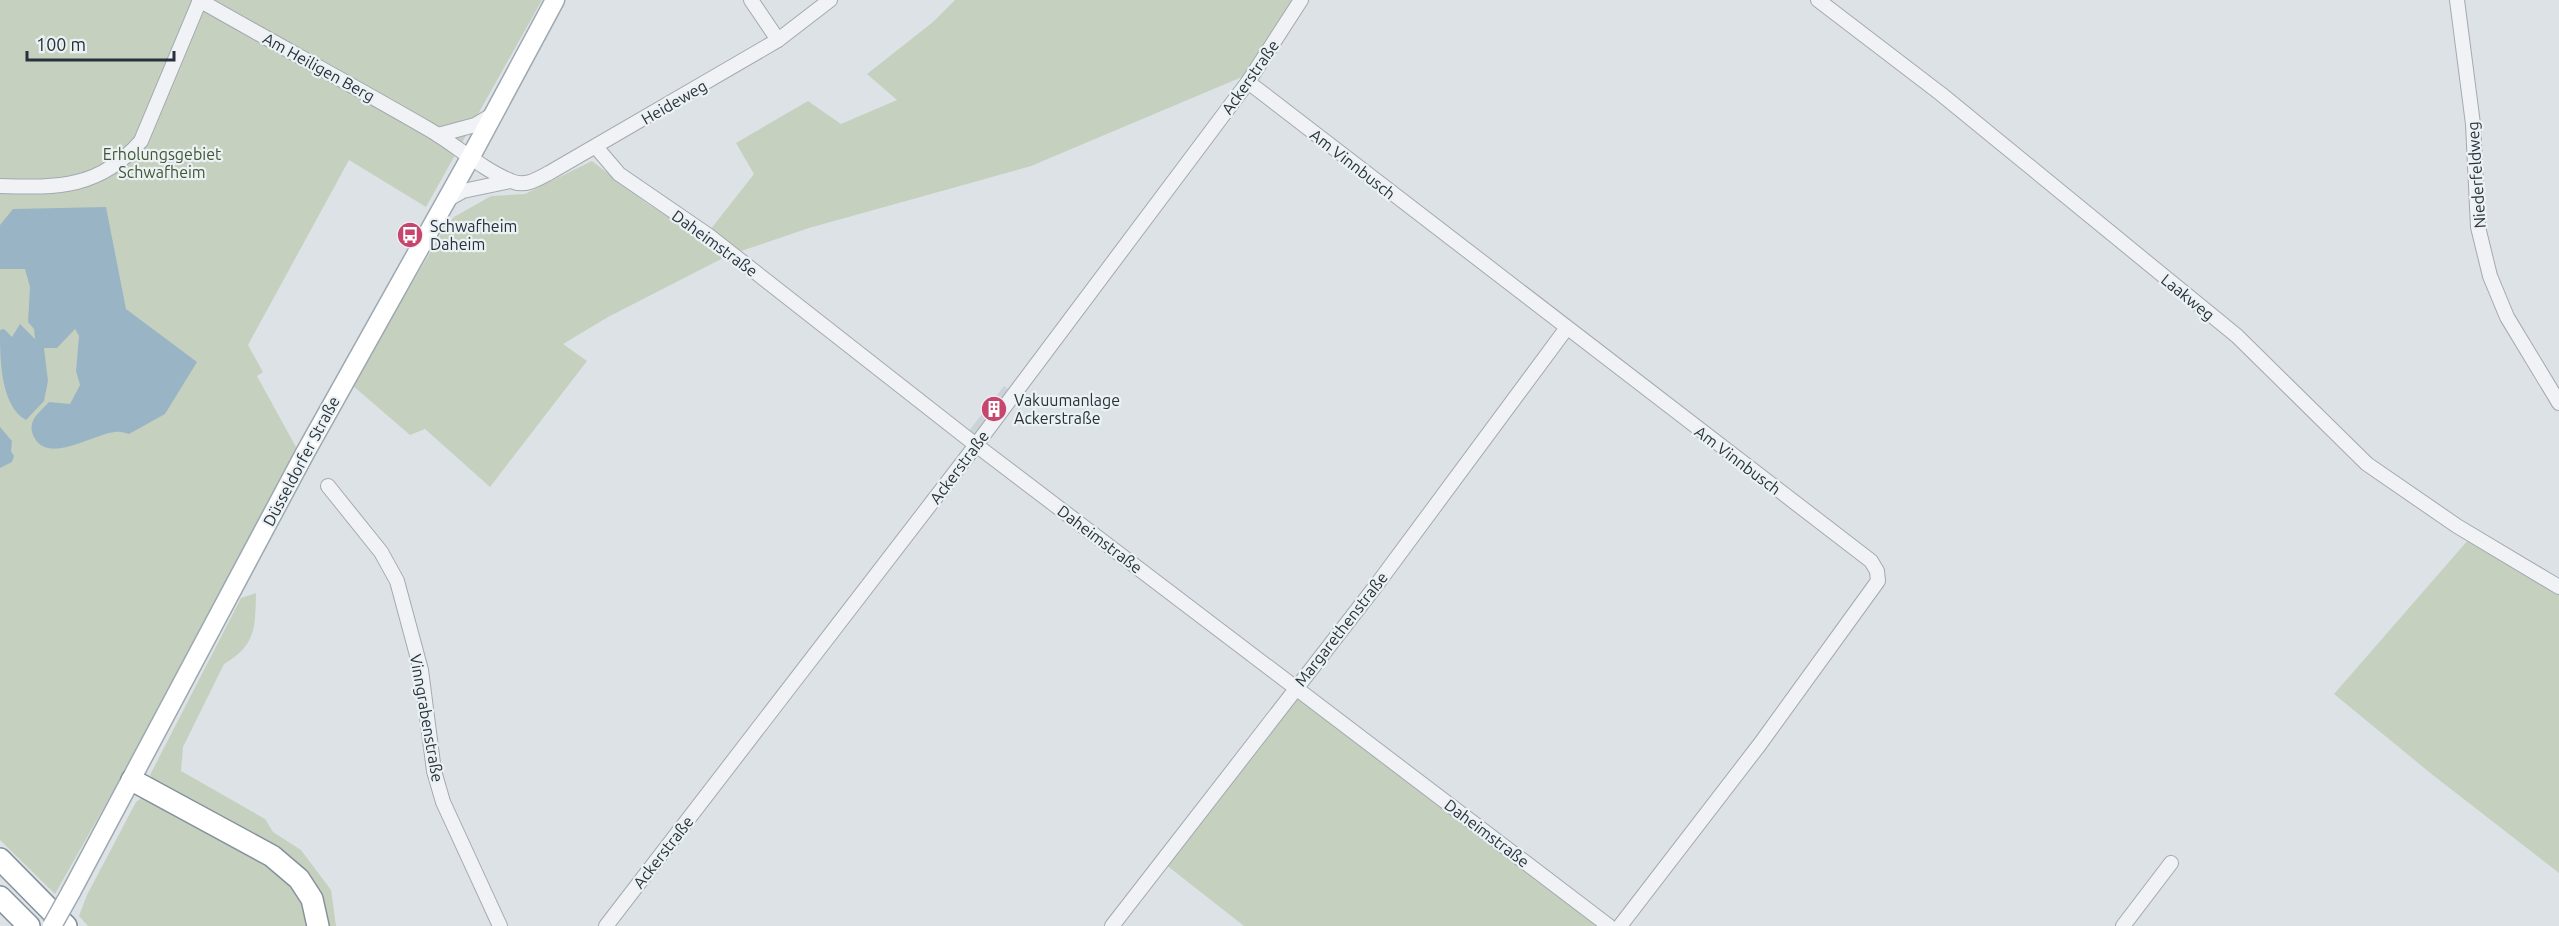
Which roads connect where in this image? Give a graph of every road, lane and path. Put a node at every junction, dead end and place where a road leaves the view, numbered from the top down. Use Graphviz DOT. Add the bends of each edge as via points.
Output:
graph roads {
  1 [pos="200,0"];
  2 [pos="555,0"];
  3 [pos="751,0"];
  4 [pos="830,0"];
  5 [pos="1301,0"];
  6 [pos="1818,0"];
  7 [pos="2457,0"];
  8 [pos="778,40"];
  9 [pos="1248,82"];
  10 [pos="492,115"];
  11 [pos="438,135"];
  12 [pos="596,147"];
  13 [pos="470,158"];
  14 [pos="510,181"];
  15 [pos="0,186"];
  16 [pos="445,201"];
  17 [pos="1566,329"];
  18 [pos="2559,403"];
  19 [pos="976,445"];
  20 [pos="327,486"];
  21 [pos="2559,587"];
  22 [pos="1296,687"];
  23 [pos="132,780"];
  24 [pos="0,859"];
  25 [pos="2171,863"];
  26 [pos="0,897"];
  27 [pos="0,909"];
  28 [pos="14,926"];
  29 [pos="29,926"];
  30 [pos="52,926"];
  31 [pos="66,926"];
  32 [pos="318,926"];
  33 [pos="500,926"];
  34 [pos="606,926"];
  35 [pos="1112,926"];
  36 [pos="1609,926"];
  37 [pos="1620,926"];
  38 [pos="2122,926"];
  1 -- 11 [label="street, Am Heiligen Berg"];
  1 -- 15 [label="street" via="141,141 127,157 92,179 36,187"];
  2 -- 10 [label="main road, Düsseldorfer Straße"];
  3 -- 8 [label="street"];
  4 -- 8 [label="street, Heideweg"];
  5 -- 9 [label="street, Ackerstraße"];
  6 -- 21 [label="street, Laakweg" via="1941,94 2237,336 2367,464 2457,526"];
  7 -- 18 [label="street, Niederfeldweg" via="2473,124 2478,227 2490,276 2507,317"];
  8 -- 12 [label="street, Heideweg"];
  9 -- 17 [label="street, Am Vinnbusch"];
  9 -- 19 [label="street, Ackerstraße"];
  10 -- 11 [label="street" via="475,125"];
  10 -- 13 [label="main road, Düsseldorfer Straße"];
  11 -- 13 [label="street, Am Heiligen Berg"];
  12 -- 14 [label="street, Heideweg" via="532,182"];
  12 -- 19 [label="street, Daheimstraße" via="619,174 708,235"];
  13 -- 14 [label="street"];
  13 -- 16 [label="main road, Düsseldorfer Straße"];
  14 -- 16 [label="street, Heideweg" via="463,191"];
  16 -- 23 [label="main road, Düsseldorfer Straße" via="305,453"];
  17 -- 22 [label="street, Margarethenstraße"];
  17 -- 37 [label="street, Am Vinnbusch" via="1870,561 1878,581 1760,744"];
  19 -- 22 [label="street, Daheimstraße"];
  19 -- 34 [label="street, Ackerstraße"];
  20 -- 33 [label="street, Vinngrabenstraße" via="381,552 397,581 421,670 434,771 443,802"];
  22 -- 35 [label="street, Margarethenstraße"];
  22 -- 36 [label="street, Daheimstraße"];
  23 -- 30 [label="main road, Düsseldorfer Straße, bridge"];
  23 -- 32 [label="highway" via="272,856 299,879 312,899"];
  24 -- 31 [label="highway"];
  25 -- 38 [label="street"];
  26 -- 29 [label="highway"];
  27 -- 28 [label="highway"];
}
